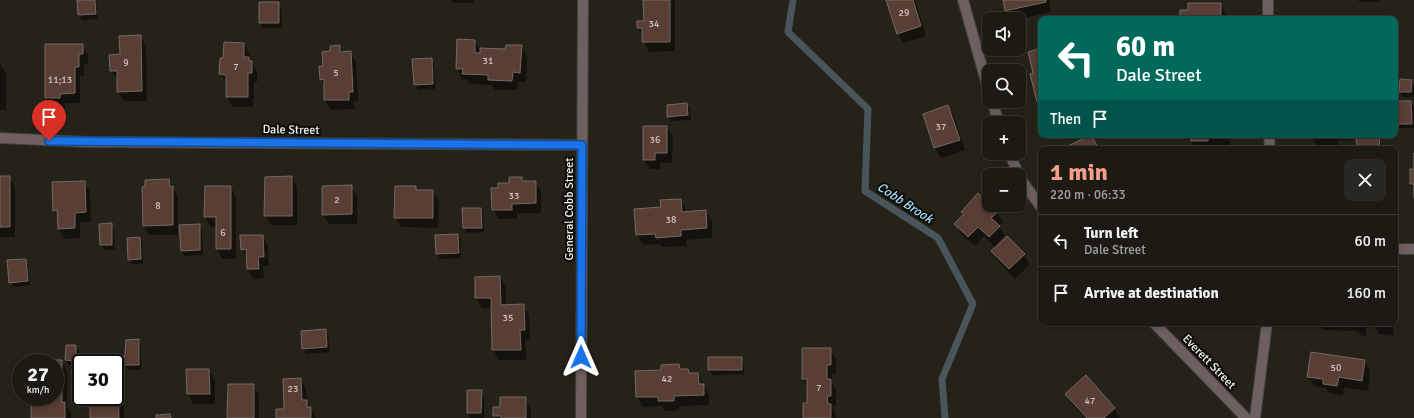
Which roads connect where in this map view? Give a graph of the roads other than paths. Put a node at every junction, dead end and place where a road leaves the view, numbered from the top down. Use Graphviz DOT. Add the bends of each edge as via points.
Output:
graph roads {
  1 [pos="583,0"];
  2 [pos="963,0"];
  3 [pos="1268,0"];
  4 [pos="1268,16"];
  5 [pos="982,67"];
  6 [pos="0,138"];
  7 [pos="582,145"];
  8 [pos="1012,160"];
  9 [pos="1038,203"];
  10 [pos="1398,249"];
  11 [pos="1414,249"];
  12 [pos="1157,326"];
  13 [pos="1267,326"];
  14 [pos="581,418"];
  15 [pos="1246,418"];
  16 [pos="1255,418"];
  1 -- 7 [label="street, General Cobb Street"];
  2 -- 5 [label="street"];
  3 -- 4 [label="street"];
  6 -- 7 [label="street, Dale Street" via="95,142"];
  7 -- 14 [label="street, General Cobb Street"];
  8 -- 9 [label="street" via="1022,181"];
  10 -- 11 [label="street"];
  12 -- 15 [label="street, Everett Street"];
  13 -- 16 [label="street"];
}
